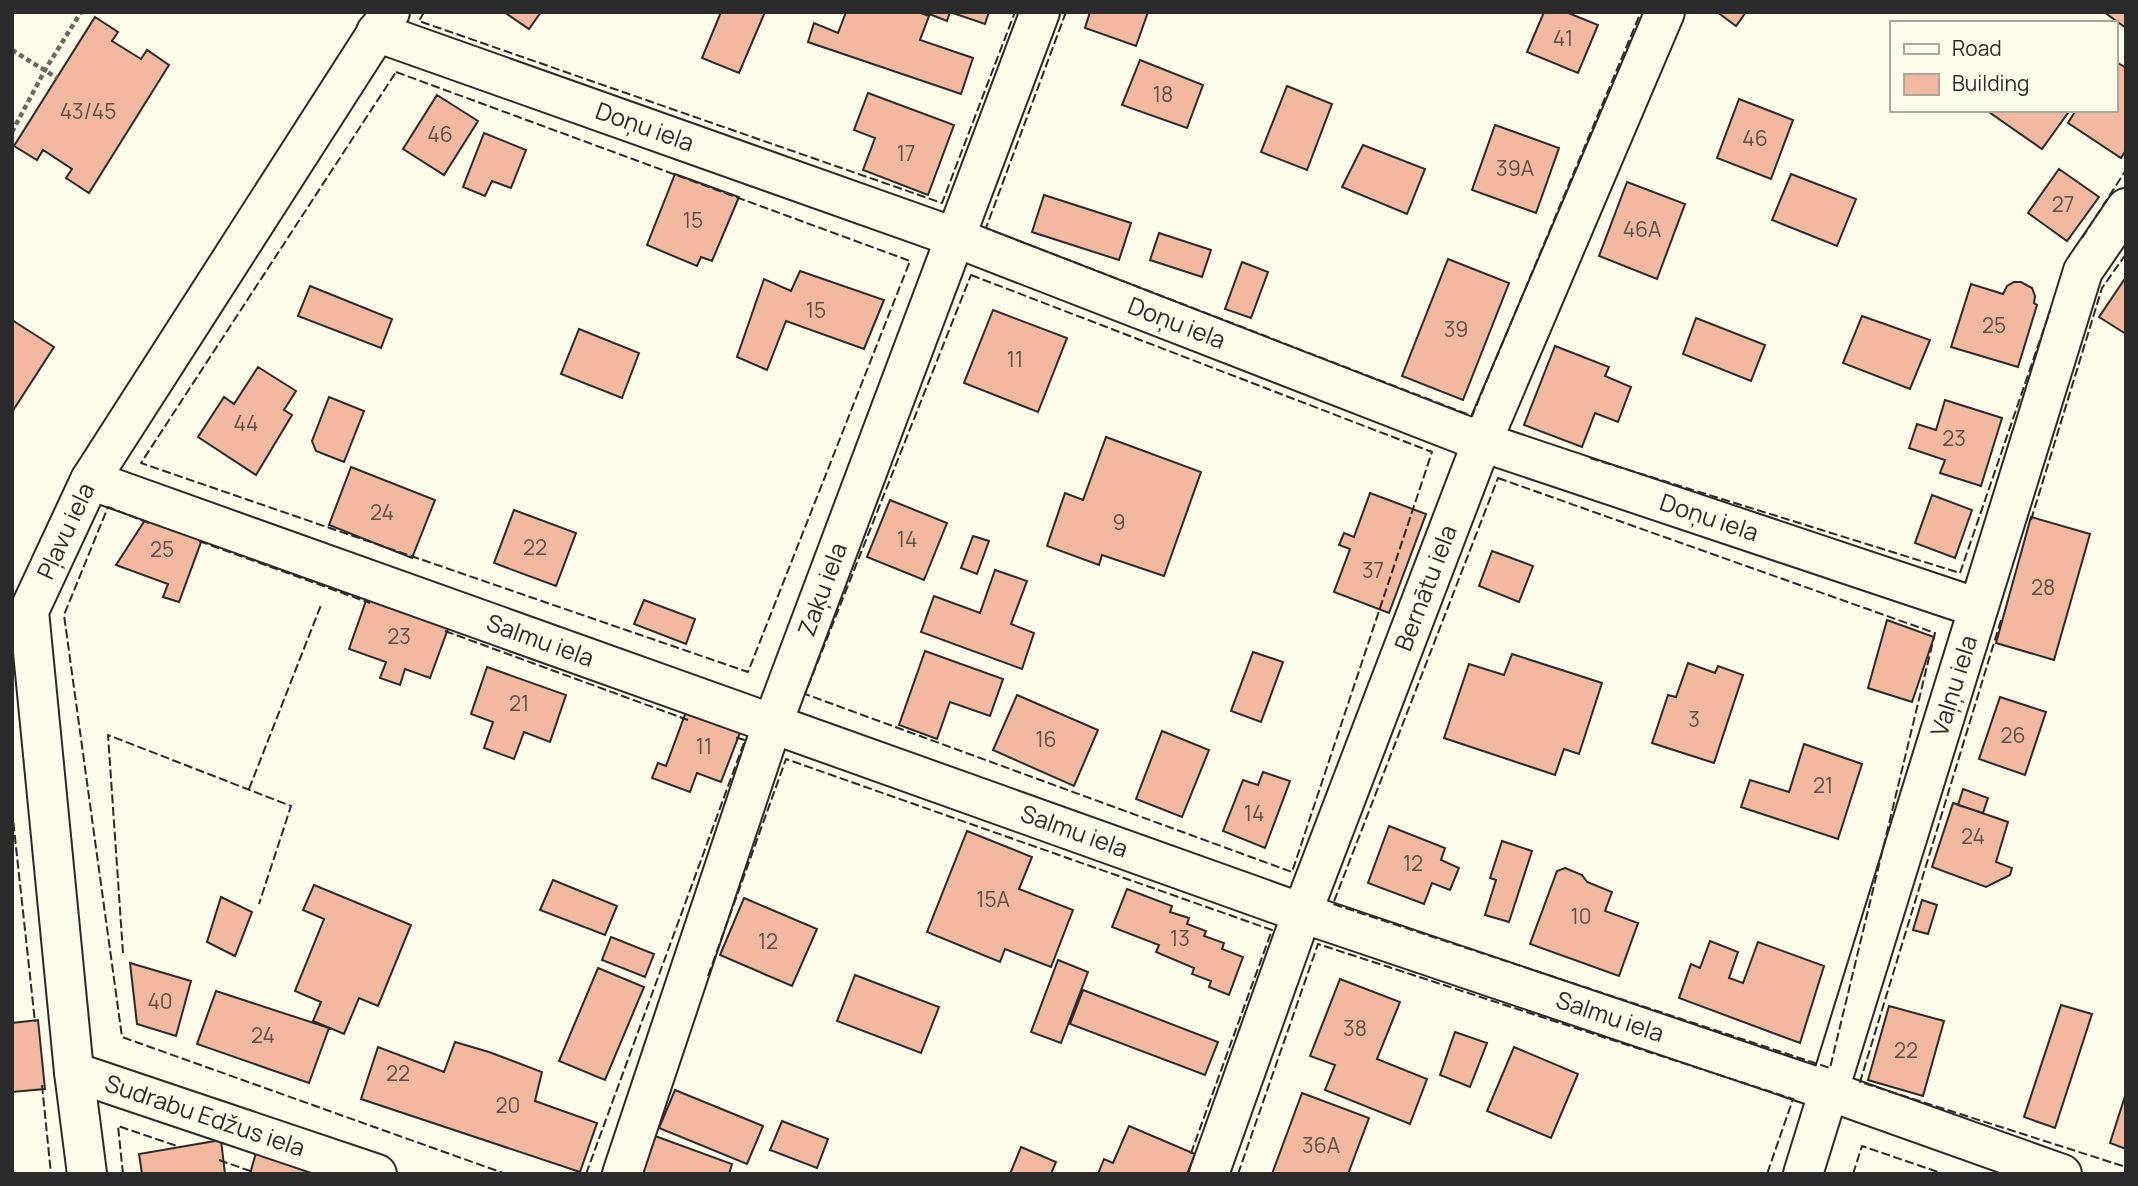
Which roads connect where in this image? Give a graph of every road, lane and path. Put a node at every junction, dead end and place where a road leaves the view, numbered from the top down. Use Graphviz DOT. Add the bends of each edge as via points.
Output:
graph roads {
  1 [pos="81,12"];
  2 [pos="1040,12"];
  3 [pos="1665,12"];
  4 [pos="383,22"];
  5 [pos="12,50"];
  6 [pos="45,70"];
  7 [pos="57,78"];
  8 [pos="12,132"];
  9 [pos="2126,208"];
  10 [pos="954,237"];
  11 [pos="1482,442"];
  12 [pos="90,480"];
  13 [pos="21,607"];
  14 [pos="1978,608"];
  15 [pos="772,725"];
  16 [pos="1302,913"];
  17 [pos="74,1072"];
  18 [pos="1829,1091"];
  19 [pos="87,1174"];
  20 [pos="377,1174"];
  21 [pos="622,1174"];
  22 [pos="1209,1174"];
  23 [pos="1803,1174"];
  24 [pos="2062,1174"];
  1 -- 6 [label="path"];
  2 -- 10 [label="street, Zaķu iela"];
  3 -- 11 [label="street, Bernātu iela"];
  4 -- 10 [label="street, Doņu iela"];
  4 -- 12 [label="street, Pļavu iela"];
  5 -- 6 [label="path"];
  6 -- 7 [label="path"];
  6 -- 8 [label="path"];
  9 -- 14 [label="street, Vaļņu iela" via="2082,271"];
  10 -- 11 [label="street, Doņu iela"];
  10 -- 15 [label="street, Zaķu iela"];
  11 -- 14 [label="street, Doņu iela"];
  11 -- 16 [label="street, Bernātu iela"];
  12 -- 13 [label="street, Pļavu iela"];
  12 -- 15 [label="street, Salmu iela"];
  13 -- 17 [label="street, Pļavu iela"];
  14 -- 18 [label="street, Vaļņu iela"];
  15 -- 16 [label="street, Salmu iela"];
  15 -- 21 [label="street, Zaķu iela"];
  16 -- 18 [label="street, Salmu iela"];
  16 -- 22 [label="street, Bernātu iela"];
  17 -- 19 [label="street, Pļavu iela"];
  17 -- 20 [label="street, Sudrabu Edžus iela"];
  18 -- 23 [label="street, Vaļņu iela"];
  18 -- 24 [label="street, Salmu iela"];
}
